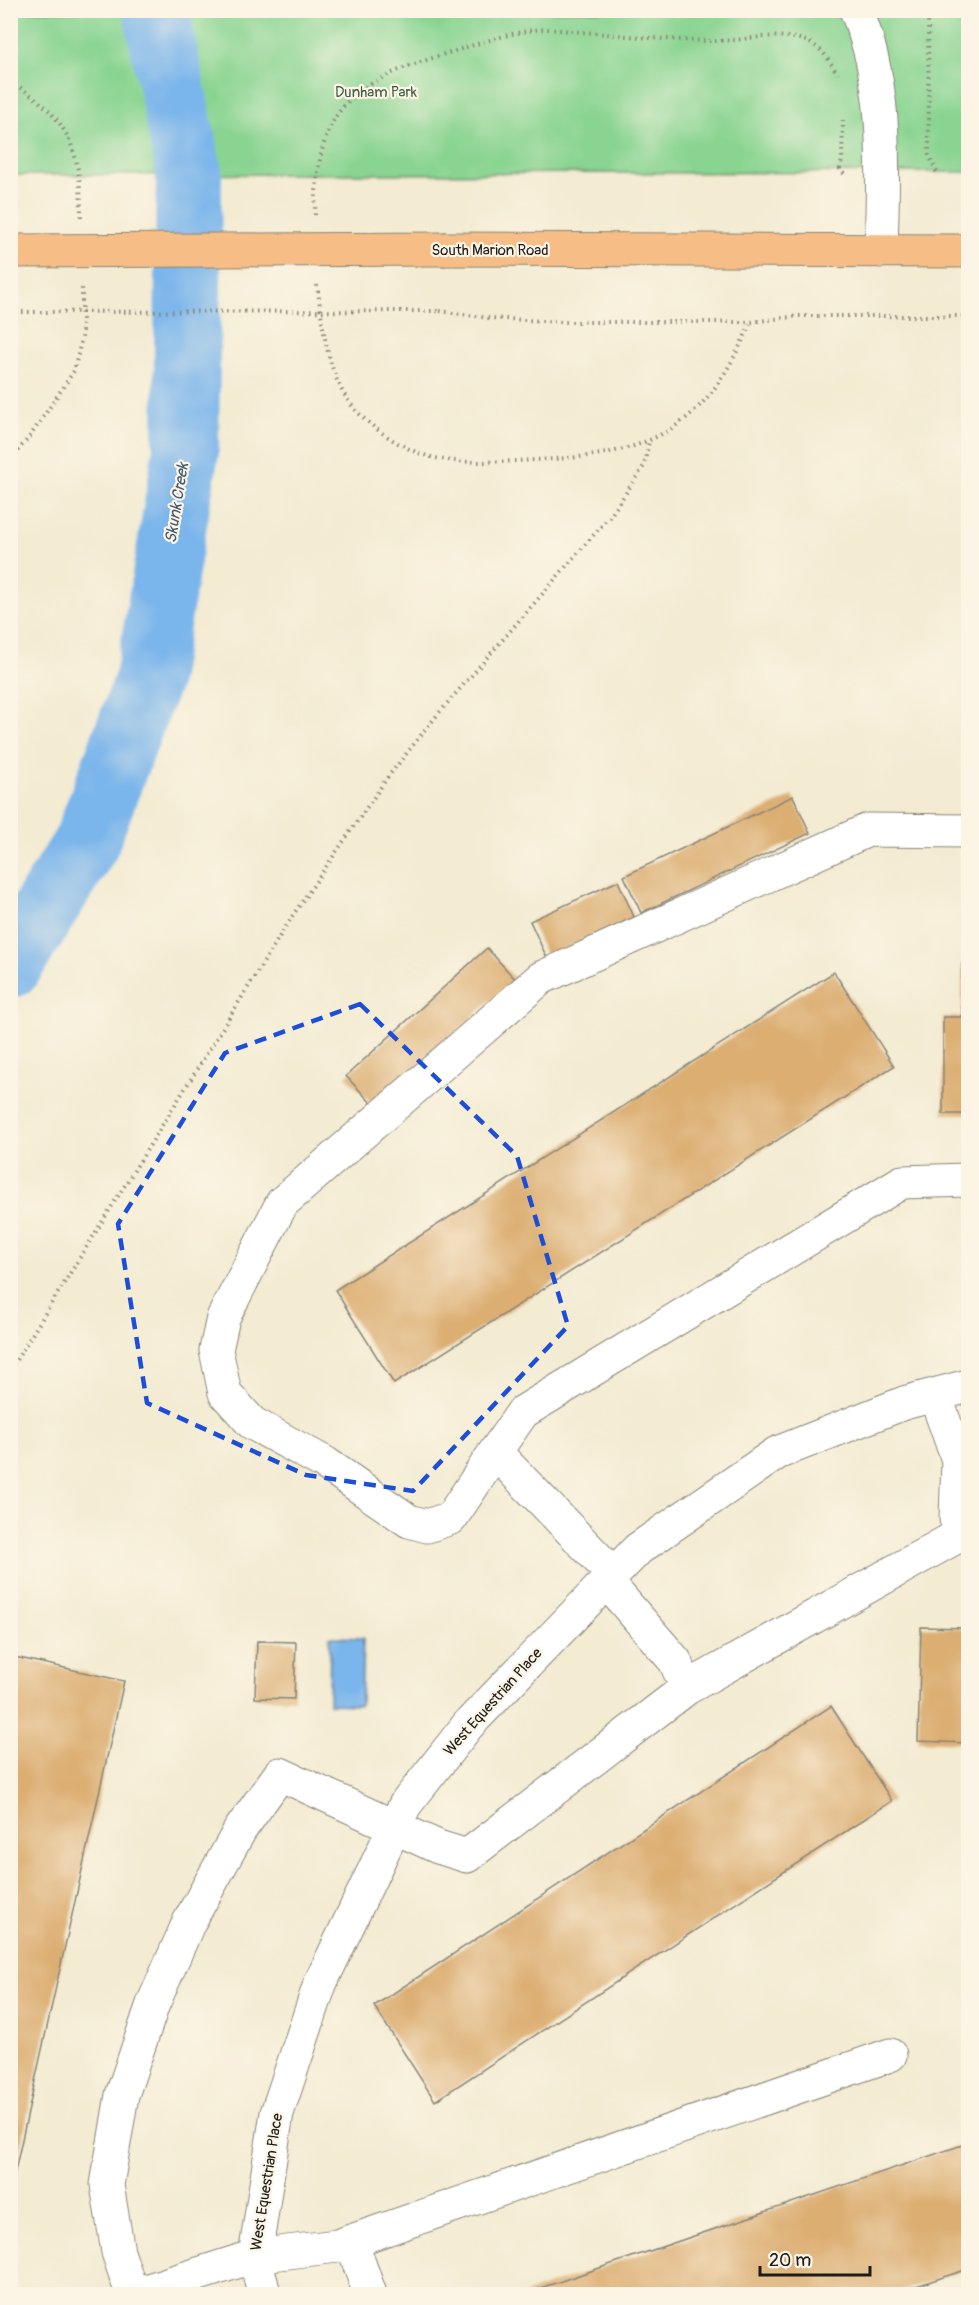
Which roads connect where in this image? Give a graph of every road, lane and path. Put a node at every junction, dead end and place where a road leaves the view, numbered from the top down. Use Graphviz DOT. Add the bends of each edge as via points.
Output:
graph roads {
  1 [pos="856,10"];
  2 [pos="928,10"];
  3 [pos="838,77"];
  4 [pos="843,109"];
  5 [pos="937,173"];
  6 [pos="845,175"];
  7 [pos="315,224"];
  8 [pos="10,250"];
  9 [pos="881,251"];
  10 [pos="969,251"];
  11 [pos="316,280"];
  12 [pos="10,312"];
  13 [pos="969,316"];
  14 [pos="751,322"];
  15 [pos="650,441"];
  16 [pos="969,831"];
  17 [pos="969,1180"];
  18 [pos="10,1370"];
  19 [pos="969,1386"];
  20 [pos="935,1395"];
  21 [pos="495,1452"];
  22 [pos="963,1456"];
  23 [pos="966,1533"];
  24 [pos="610,1577"];
  25 [pos="687,1688"];
  26 [pos="395,1827"];
  27 [pos="890,2055"];
  28 [pos="351,2241"];
  29 [pos="255,2256"];
  30 [pos="134,2295"];
  31 [pos="264,2295"];
  32 [pos="370,2295"];
  1 -- 9 [label="street" via="872,56 881,122"];
  2 -- 5 [label="path" via="929,155"];
  3 -- 7 [label="path" via="819,48 783,37 697,41 522,30 409,66 360,90 342,107 327,132 319,160"];
  4 -- 6 [label="path" via="840,169"];
  8 -- 9 [label="main road, South Marion Road, bridge"];
  9 -- 10 [label="main road, South Marion Road"];
  11 -- 15 [label="path" via="336,378 352,406 376,429 407,447 452,460 490,462 575,458"];
  12 -- 14 [label="path, bridge" via="440,310 489,318 562,322"];
  13 -- 14 [label="path" via="808,316"];
  14 -- 15 [label="path" via="712,392 681,422"];
  15 -- 18 [label="path" via="644,466 611,515 438,714 342,842"];
  16 -- 21 [label="street" via="868,830 541,978 282,1203 223,1318 216,1350 225,1393 252,1422 325,1463 409,1521 428,1526 451,1518"];
  17 -- 21 [label="street" via="902,1182 523,1412"];
  19 -- 20 [label="street, West Equestrian Place"];
  20 -- 22 [label="street"];
  20 -- 24 [label="street, West Equestrian Place" via="904,1403 777,1453 638,1549"];
  21 -- 24 [label="street"];
  22 -- 23 [label="street" via="956,1519"];
  23 -- 25 [label="street"];
  24 -- 25 [label="street" via="675,1661"];
  24 -- 26 [label="street, West Equestrian Place" via="468,1725 405,1805"];
  25 -- 26 [label="street" via="467,1856"];
  26 -- 29 [label="street, West Equestrian Place" via="320,1984 277,2113"];
  26 -- 30 [label="street" via="280,1774 240,1830 189,1922 153,2004 122,2095 107,2185 118,2252"];
  27 -- 28 [label="street"];
  28 -- 29 [label="street"];
  28 -- 32 [label="street"];
  29 -- 30 [label="street"];
  29 -- 31 [label="street, West Equestrian Place"];
}
